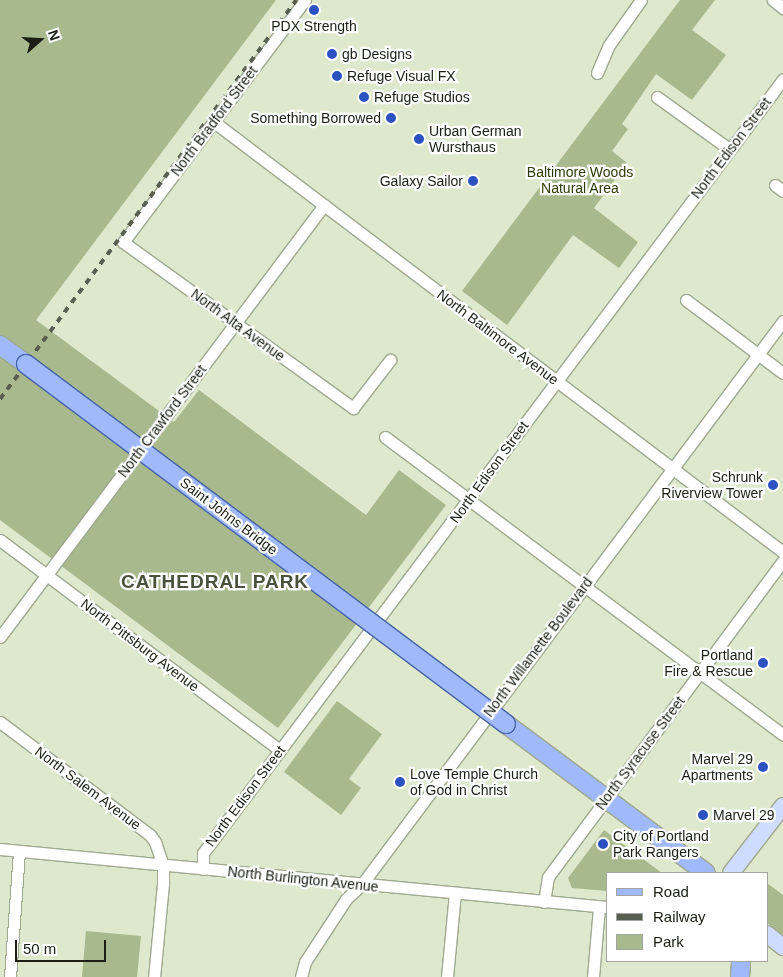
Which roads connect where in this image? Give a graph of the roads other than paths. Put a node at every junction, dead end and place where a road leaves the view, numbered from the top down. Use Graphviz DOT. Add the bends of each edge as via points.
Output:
graph roads {
  1 [pos="305,0"];
  2 [pos="641,0"];
  3 [pos="772,0"];
  4 [pos="783,8"];
  5 [pos="597,73"];
  6 [pos="783,79"];
  7 [pos="657,97"];
  8 [pos="214,122"];
  9 [pos="729,149"];
  10 [pos="324,205"];
  11 [pos="123,242"];
  12 [pos="686,300"];
  13 [pos="783,321"];
  14 [pos="236,322"];
  15 [pos="0,345"];
  16 [pos="758,354"];
  17 [pos="390,360"];
  18 [pos="783,373"];
  19 [pos="556,381"];
  20 [pos="385,437"];
  21 [pos="673,468"];
  22 [pos="469,500"];
  23 [pos="0,540"];
  24 [pos="783,552"];
  25 [pos="783,561"];
  26 [pos="46,575"];
  27 [pos="584,586"];
  28 [pos="0,637"];
  29 [pos="700,673"];
  30 [pos="0,722"];
  31 [pos="783,735"];
  32 [pos="280,750"];
  33 [pos="606,799"];
  34 [pos="783,806"];
  35 [pos="0,849"];
  36 [pos="20,851"];
  37 [pos="162,865"];
  38 [pos="203,869"];
  39 [pos="705,872"];
  40 [pos="732,872"];
  41 [pos="362,884"];
  42 [pos="455,893"];
  43 [pos="544,902"];
  44 [pos="603,907"];
  45 [pos="768,935"];
  46 [pos="783,947"];
  47 [pos="741,962"];
  48 [pos="10,977"];
  49 [pos="154,977"];
  50 [pos="301,977"];
  51 [pos="447,977"];
  52 [pos="593,977"];
  53 [pos="740,977"];
  1 -- 8 [label="street, North Bradford Street"];
  2 -- 5 [label="street" via="609,45"];
  3 -- 4 [label="street"];
  6 -- 9 [label="street, North Edison Street"];
  7 -- 9 [label="street"];
  8 -- 10 [label="street, North Baltimore Avenue"];
  8 -- 11 [label="street, North Bradford Street"];
  9 -- 19 [label="street, North Edison Street"];
  10 -- 14 [label="street, North Crawford Street"];
  10 -- 19 [label="street, North Baltimore Avenue"];
  11 -- 14 [label="street, North Alta Avenue"];
  12 -- 16 [label="street"];
  13 -- 16 [label="street, North Willamette Boulevard"];
  14 -- 17 [label="street, North Alta Avenue" via="353,408"];
  14 -- 26 [label="street, North Crawford Street"];
  15 -- 33 [label="main road, Saint Johns Bridge, bridge"];
  16 -- 18 [label="street"];
  16 -- 21 [label="street, North Willamette Boulevard"];
  19 -- 21 [label="street, North Baltimore Avenue"];
  19 -- 22 [label="street, North Edison Street"];
  20 -- 22 [label="street"];
  21 -- 24 [label="street, North Baltimore Avenue"];
  21 -- 27 [label="street, North Willamette Boulevard"];
  22 -- 27 [label="street"];
  22 -- 32 [label="street, North Edison Street"];
  23 -- 26 [label="street, North Pittsburg Avenue"];
  25 -- 29 [label="street, North Syracuse Street"];
  26 -- 28 [label="street, North Crawford Street"];
  26 -- 32 [label="street, North Pittsburg Avenue"];
  27 -- 29 [label="street"];
  27 -- 41 [label="street, North Willamette Boulevard"];
  29 -- 31 [label="street"];
  29 -- 33 [label="street, North Syracuse Street"];
  30 -- 37 [label="street, North Salem Avenue" via="150,834"];
  32 -- 38 [label="street, North Edison Street" via="203,852"];
  33 -- 39 [label="main road, Saint Johns Bridge"];
  33 -- 43 [label="street, North Syracuse Street" via="548,877"];
  34 -- 40 [label="main road"];
  35 -- 36 [label="street, North Burlington Avenue"];
  36 -- 37 [label="street, North Burlington Avenue"];
  36 -- 48 [label="street"];
  37 -- 38 [label="street, North Burlington Avenue"];
  37 -- 49 [label="street"];
  38 -- 41 [label="street, North Burlington Avenue"];
  41 -- 42 [label="street, North Burlington Avenue"];
  41 -- 50 [label="street, North Willamette Boulevard" via="346,899 305,962"];
  42 -- 43 [label="street, North Burlington Avenue"];
  42 -- 51 [label="street"];
  43 -- 44 [label="street, North Burlington Avenue"];
  44 -- 52 [label="street"];
  45 -- 46 [label="main road"];
  47 -- 53 [label="main road"];
}
